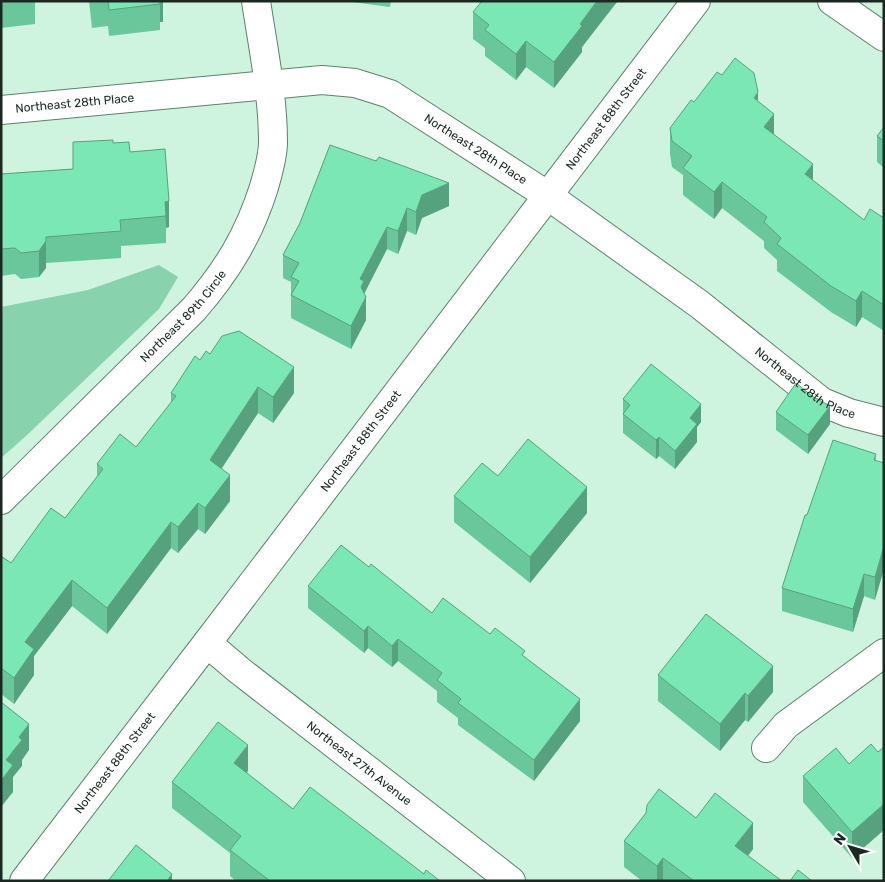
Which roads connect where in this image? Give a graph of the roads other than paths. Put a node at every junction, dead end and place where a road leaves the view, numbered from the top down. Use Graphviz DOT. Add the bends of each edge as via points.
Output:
graph roads {
  1 [pos="256,1"];
  2 [pos="696,1"];
  3 [pos="832,1"];
  4 [pos="884,37"];
  5 [pos="268,85"];
  6 [pos="1,110"];
  7 [pos="547,195"];
  8 [pos="884,422"];
  9 [pos="1,500"];
  10 [pos="207,644"];
  11 [pos="884,653"];
  12 [pos="766,748"];
  13 [pos="24,881"];
  14 [pos="511,881"];
  1 -- 5 [label="street, Northeast 89th Circle"];
  2 -- 7 [label="street, Northeast 88th Street"];
  3 -- 4 [label="street"];
  5 -- 6 [label="street, Northeast 28th Place"];
  5 -- 7 [label="street, Northeast 28th Place" via="322,80 356,83 390,94"];
  5 -- 9 [label="street, Northeast 89th Circle" via="273,144 268,172 248,231 233,257 194,309"];
  7 -- 8 [label="street, Northeast 28th Place" via="699,304 822,402"];
  7 -- 10 [label="street, Northeast 88th Street"];
  10 -- 13 [label="street, Northeast 88th Street"];
  10 -- 14 [label="street, Northeast 27th Avenue"];
  11 -- 12 [label="street" via="786,725"];
}
